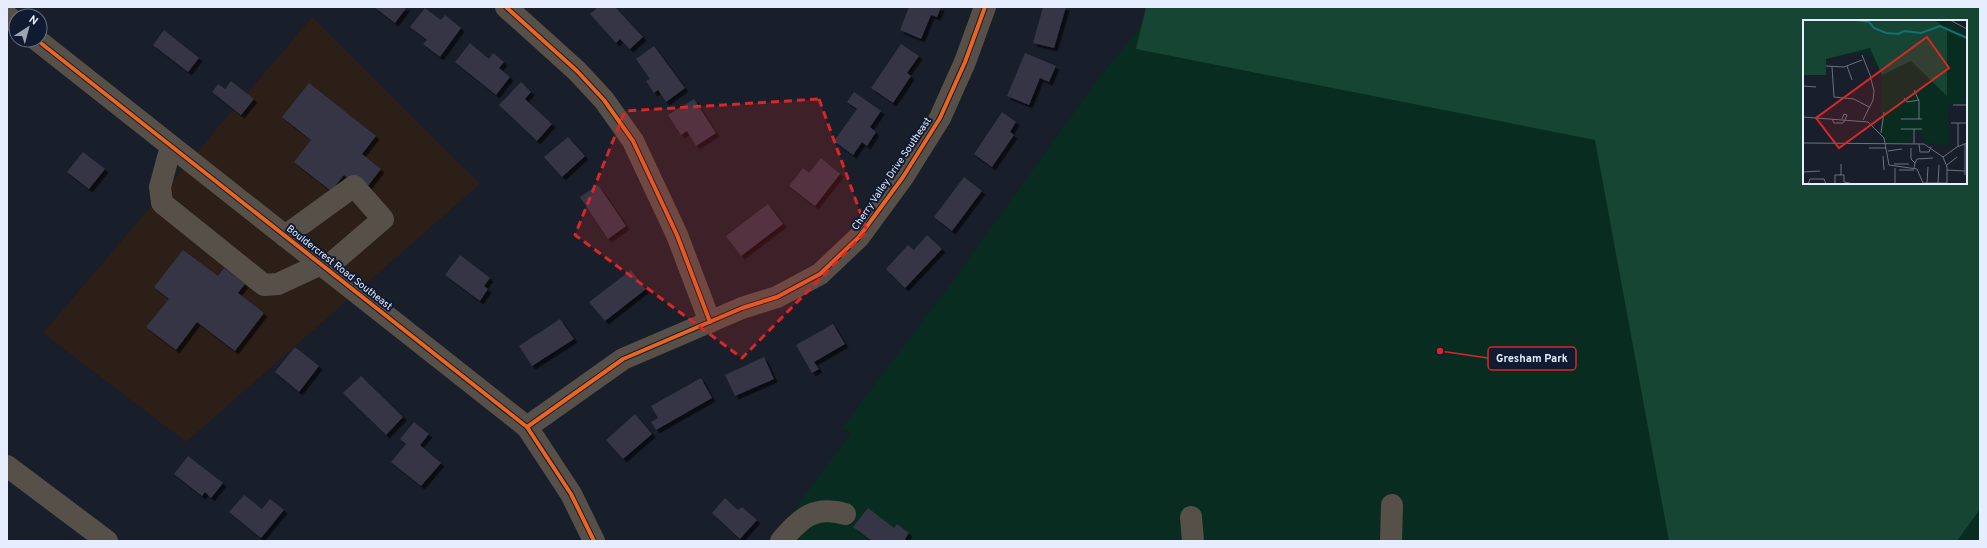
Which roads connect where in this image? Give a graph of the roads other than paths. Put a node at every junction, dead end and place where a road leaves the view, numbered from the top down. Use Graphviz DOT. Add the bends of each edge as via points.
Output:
graph roads {
  1 [pos="506,7"];
  2 [pos="985,7"];
  3 [pos="47,48"];
  4 [pos="171,146"];
  5 [pos="285,236"];
  6 [pos="323,266"];
  7 [pos="710,322"];
  8 [pos="527,427"];
  9 [pos="7,466"];
  10 [pos="1392,505"];
  11 [pos="845,514"];
  12 [pos="1191,517"];
  13 [pos="107,541"];
  14 [pos="594,541"];
  15 [pos="781,541"];
  16 [pos="1193,541"];
  17 [pos="1390,541"];
  1 -- 7 [label="street" via="577,71 604,100 633,141 677,235"];
  2 -- 7 [label="street, Cherry Valley Drive Southeast" via="965,62 940,118 903,177 859,238 820,274 777,297"];
  3 -- 4 [label="street, Bouldercrest Road Southeast"];
  4 -- 5 [label="street, Bouldercrest Road Southeast"];
  4 -- 6 [label="street" via="160,187 162,203 264,285 278,284"];
  5 -- 6 [label="street, Bouldercrest Road Southeast"];
  5 -- 6 [label="street" via="354,186 383,219"];
  6 -- 8 [label="street, Bouldercrest Road Southeast"];
  7 -- 8 [label="street, Cherry Valley Drive Southeast" via="624,360"];
  8 -- 14 [label="street, Bouldercrest Road Southeast" via="571,494"];
  9 -- 13 [label="street"];
  10 -- 17 [label="street"];
  11 -- 15 [label="street" via="832,510 806,516"];
  12 -- 16 [label="street"];
}
